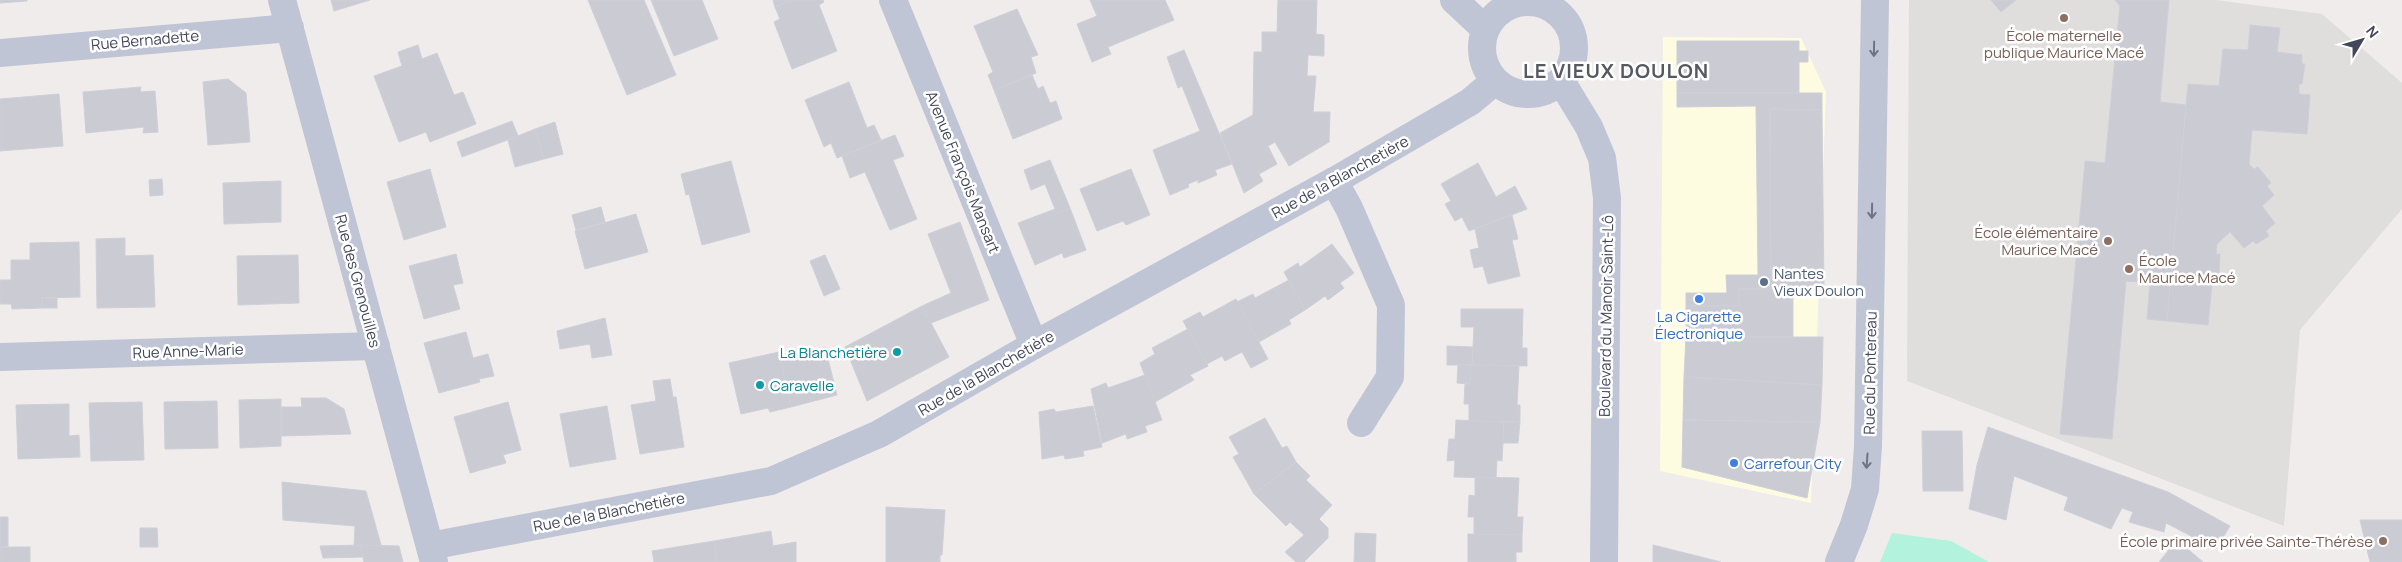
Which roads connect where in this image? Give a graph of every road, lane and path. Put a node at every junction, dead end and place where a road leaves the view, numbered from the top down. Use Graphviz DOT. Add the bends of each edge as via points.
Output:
graph roads {
  1 [pos="282,0"];
  2 [pos="893,0"];
  3 [pos="1454,0"];
  4 [pos="1876,0"];
  5 [pos="1518,2"];
  6 [pos="1567,7"];
  7 [pos="290,28"];
  8 [pos="1485,29"];
  9 [pos="0,53"];
  10 [pos="1495,81"];
  11 [pos="1561,81"];
  12 [pos="1334,181"];
  13 [pos="1034,345"];
  14 [pos="376,346"];
  15 [pos="0,356"];
  16 [pos="1361,423"];
  17 [pos="432,554"];
  18 [pos="1604,562"];
  19 [pos="1839,562"];
  1 -- 7 [label="street, Rue des Grenouilles"];
  2 -- 13 [label="street, Avenue François Mansart"];
  3 -- 8 [label="street"];
  4 -- 19 [label="street, Rue du Pontereau, one-way" via="1868,446 1865,488"];
  5 -- 6 [label="street"];
  5 -- 8 [label="street" via="1502,10"];
  6 -- 11 [label="street" via="1574,47 1570,69"];
  7 -- 9 [label="street, Rue Bernadette"];
  7 -- 14 [label="street, Rue des Grenouilles"];
  8 -- 10 [label="street" via="1482,53 1486,68"];
  10 -- 11 [label="street" via="1510,92 1528,95 1546,91"];
  10 -- 12 [label="street, Rue de la Blanchetière" via="1470,102"];
  11 -- 18 [label="street, Boulevard du Manoir Saint-Lô" via="1589,126 1602,158 1608,198"];
  12 -- 13 [label="street, Rue de la Blanchetière"];
  12 -- 16 [label="street" via="1391,304 1390,377"];
  13 -- 17 [label="street, Rue de la Blanchetière" via="879,434 771,480"];
  14 -- 15 [label="street, Rue Anne-Marie"];
  14 -- 17 [label="street, Rue des Grenouilles"];
}
